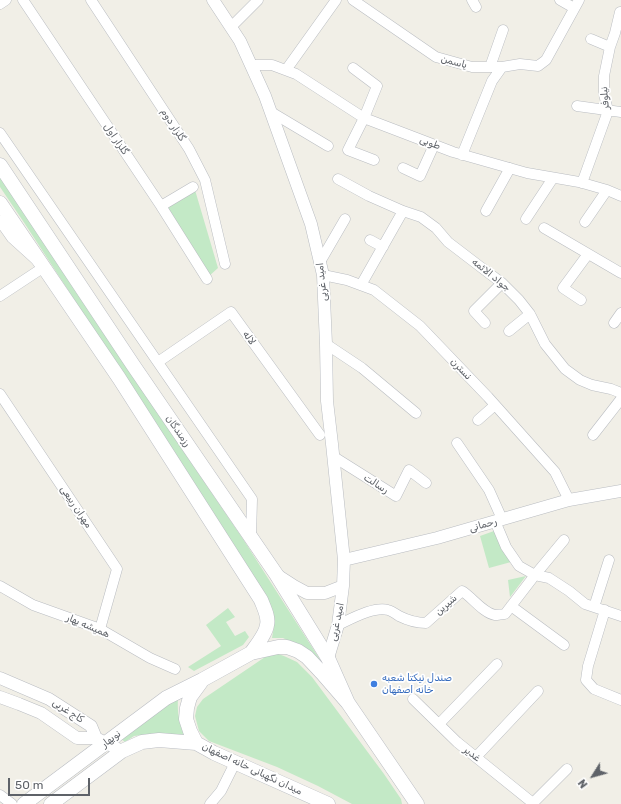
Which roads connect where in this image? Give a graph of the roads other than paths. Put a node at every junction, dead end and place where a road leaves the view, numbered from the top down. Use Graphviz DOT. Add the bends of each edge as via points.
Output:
graph roads {
  1 [pos="6,0"];
  2 [pos="24,0"];
  3 [pos="91,0"];
  4 [pos="213,0"];
  5 [pos="258,0"];
  6 [pos="336,0"];
  7 [pos="353,0"];
  8 [pos="560,0"];
  9 [pos="0,4"];
  10 [pos="576,4"];
  11 [pos="620,12"];
  12 [pos="231,27"];
  13 [pos="503,30"];
  14 [pos="618,34"];
  15 [pos="591,39"];
  16 [pos="610,47"];
  17 [pos="251,65"];
  18 [pos="490,67"];
  19 [pos="502,67"];
  20 [pos="353,68"];
  21 [pos="286,70"];
  22 [pos="577,106"];
  23 [pos="608,110"];
  24 [pos="271,112"];
  25 [pos="621,112"];
  26 [pos="364,118"];
  27 [pos="0,133"];
  28 [pos="434,145"];
  29 [pos="328,146"];
  30 [pos="462,155"];
  31 [pos="374,160"];
  32 [pos="0,165"];
  33 [pos="403,168"];
  34 [pos="510,168"];
  35 [pos="554,178"];
  36 [pos="338,179"];
  37 [pos="582,183"];
  38 [pos="193,187"];
  39 [pos="607,190"];
  40 [pos="621,196"];
  41 [pos="0,203"];
  42 [pos="161,206"];
  43 [pos="403,211"];
  44 [pos="486,211"];
  45 [pos="345,219"];
  46 [pos="526,219"];
  47 [pos="0,221"];
  48 [pos="585,222"];
  49 [pos="544,228"];
  50 [pos="370,240"];
  51 [pos="383,246"];
  52 [pos="588,254"];
  53 [pos="320,262"];
  54 [pos="225,264"];
  55 [pos="44,267"];
  56 [pos="619,269"];
  57 [pos="323,275"];
  58 [pos="207,279"];
  59 [pos="502,282"];
  60 [pos="361,285"];
  61 [pos="0,296"];
  62 [pos="581,300"];
  63 [pos="621,313"];
  64 [pos="530,314"];
  65 [pos="485,322"];
  66 [pos="614,323"];
  67 [pos="509,331"];
  68 [pos="326,344"];
  69 [pos="158,362"];
  70 [pos="621,393"];
  71 [pos="0,394"];
  72 [pos="621,399"];
  73 [pos="495,405"];
  74 [pos="416,413"];
  75 [pos="478,420"];
  76 [pos="320,435"];
  77 [pos="593,435"];
  78 [pos="457,443"];
  79 [pos="334,457"];
  80 [pos="426,483"];
  81 [pos="621,491"];
  82 [pos="569,500"];
  83 [pos="498,520"];
  84 [pos="251,537"];
  85 [pos="564,540"];
  86 [pos="344,560"];
  87 [pos="609,560"];
  88 [pos="276,574"];
  89 [pos="535,575"];
  90 [pos="0,586"];
  91 [pos="343,586"];
  92 [pos="511,606"];
  93 [pos="594,607"];
  94 [pos="604,610"];
  95 [pos="621,616"];
  96 [pos="338,624"];
  97 [pos="100,629"];
  98 [pos="564,645"];
  99 [pos="251,653"];
  100 [pos="328,658"];
  101 [pos="497,664"];
  102 [pos="175,669"];
  103 [pos="0,678"];
  104 [pos="202,680"];
  105 [pos="538,691"];
  106 [pos="0,697"];
  107 [pos="413,699"];
  108 [pos="621,700"];
  109 [pos="348,702"];
  110 [pos="439,724"];
  111 [pos="101,740"];
  112 [pos="196,744"];
  113 [pos="122,751"];
  114 [pos="476,757"];
  115 [pos="235,763"];
  116 [pos="567,769"];
  117 [pos="0,795"];
  118 [pos="315,800"];
  119 [pos="412,801"];
  120 [pos="534,803"];
  121 [pos="12,804"];
  122 [pos="24,804"];
  123 [pos="51,804"];
  124 [pos="210,804"];
  125 [pos="328,804"];
  1 -- 9 [label="street"];
  2 -- 42 [label="street, گلزار اول"];
  3 -- 54 [label="street, گلزار دوم" via="189,149 205,180"];
  4 -- 12 [label="street, امید غربی"];
  5 -- 12 [label="street"];
  6 -- 21 [label="street"];
  7 -- 18 [label="street, یاسمن" via="436,57 472,67"];
  8 -- 10 [label="street"];
  10 -- 19 [label="street, یاسمن" via="546,60 538,66 520,64"];
  11 -- 14 [label="street, نیلوفر"];
  12 -- 17 [label="street, امید غربی"];
  13 -- 18 [label="street"];
  14 -- 16 [label="street, نیلوفر"];
  15 -- 16 [label="street"];
  16 -- 23 [label="street, نیلوفر" via="604,76 604,94"];
  17 -- 21 [label="street, طوبی" via="272,65"];
  17 -- 24 [label="street, امید غربی"];
  18 -- 19 [label="street, یاسمن"];
  19 -- 30 [label="street" via="492,81"];
  20 -- 26 [label="street" via="377,86"];
  21 -- 26 [label="street, طوبی"];
  22 -- 23 [label="street"];
  23 -- 25 [label="street"];
  23 -- 37 [label="street, نیلوفر"];
  24 -- 29 [label="street"];
  24 -- 53 [label="street, امید غربی" via="311,224"];
  26 -- 28 [label="street, طوبی"];
  26 -- 31 [label="street" via="348,150"];
  27 -- 69 [label="street"];
  28 -- 30 [label="street, طوبی"];
  28 -- 33 [label="street" via="420,176"];
  30 -- 34 [label="street, طوبی"];
  32 -- 84 [label="main road, رزمندگان"];
  34 -- 35 [label="street, طوبی"];
  34 -- 44 [label="street"];
  35 -- 37 [label="street, طوبی"];
  35 -- 46 [label="street"];
  36 -- 43 [label="street, جواد الائمه"];
  37 -- 39 [label="street, طوبی"];
  38 -- 42 [label="street"];
  39 -- 40 [label="street, طوبی"];
  39 -- 48 [label="street"];
  41 -- 55 [label="main road, رزمندگان"];
  42 -- 58 [label="street, گلزار اول"];
  43 -- 51 [label="street"];
  43 -- 59 [label="street, جواد الائمه" via="426,220 448,242"];
  45 -- 53 [label="street"];
  47 -- 55 [label="street" via="12,238"];
  49 -- 52 [label="street"];
  50 -- 51 [label="street"];
  51 -- 60 [label="street"];
  52 -- 56 [label="street"];
  52 -- 62 [label="street" via="562,288"];
  53 -- 57 [label="street, امید غربی"];
  55 -- 61 [label="street"];
  55 -- 99 [label="main road, رزمندگان" via="119,378 261,600 267,626"];
  57 -- 60 [label="street, نسترن"];
  57 -- 68 [label="street, امید غربی"];
  59 -- 64 [label="street, جواد الائمه"];
  59 -- 65 [label="street" via="474,311"];
  60 -- 73 [label="street, نسترن" via="374,290 420,326"];
  63 -- 66 [label="street"];
  64 -- 67 [label="street"];
  64 -- 70 [label="street, جواد الائمه" via="546,344 565,369 580,380"];
  68 -- 74 [label="street" via="362,368"];
  68 -- 79 [label="street, امید غربی" via="327,401"];
  69 -- 76 [label="street, لاله" via="231,312"];
  69 -- 84 [label="street" via="252,499"];
  71 -- 97 [label="street, مهران ربیعی" via="117,569"];
  72 -- 77 [label="street"];
  73 -- 75 [label="street"];
  73 -- 82 [label="street, نسترن" via="555,472"];
  78 -- 83 [label="street" via="489,490"];
  79 -- 80 [label="street, رسالت" via="396,496 409,470"];
  79 -- 86 [label="street, امید غربی"];
  81 -- 82 [label="street, رحمانی"];
  82 -- 83 [label="street, رحمانی"];
  83 -- 86 [label="street, رحمانی" via="437,538"];
  83 -- 89 [label="street" via="506,547 519,566"];
  84 -- 88 [label="main road, رزمندگان"];
  85 -- 89 [label="street, شیرین"];
  86 -- 91 [label="street, امید غربی"];
  87 -- 93 [label="street"];
  88 -- 91 [label="street, امید غربی" via="307,593 325,593"];
  88 -- 100 [label="main road, رزمندگان"];
  89 -- 92 [label="street, شیرین"];
  89 -- 93 [label="street" via="550,578 585,604"];
  90 -- 97 [label="street, همیشه بهار" via="33,605"];
  91 -- 96 [label="street, امید غربی"];
  92 -- 96 [label="street, شیرین" via="505,614 494,615 462,591 426,623 416,623 389,610 380,609"];
  92 -- 98 [label="street"];
  93 -- 94 [label="street"];
  94 -- 95 [label="street"];
  94 -- 108 [label="street" via="586,680 594,689"];
  96 -- 100 [label="street, امید غربی"];
  97 -- 102 [label="street, همیشه بهار" via="150,658"];
  99 -- 104 [label="main road, میدان نگهبانی خانه اصفهان"];
  99 -- 109 [label="main road, میدان نگهبانی خانه اصفهان" via="278,647 298,651 307,657"];
  100 -- 109 [label="main road, رزمندگان"];
  101 -- 110 [label="street"];
  103 -- 111 [label="street, کاج غربی" via="49,698 91,726"];
  104 -- 111 [label="main road, نوبهار" via="166,698"];
  104 -- 112 [label="main road, میدان نگهبانی خانه اصفهان" via="190,697 187,708 186,719"];
  105 -- 114 [label="street"];
  106 -- 111 [label="street, کاج غربی" via="41,713 77,738"];
  107 -- 110 [label="street, غدیر"];
  109 -- 119 [label="main road, میدان نگهبانی خانه اصفهان" via="395,770"];
  110 -- 114 [label="street, غدیر"];
  111 -- 113 [label="street"];
  111 -- 122 [label="main road, نوبهار"];
  112 -- 113 [label="main road, نوبهار" via="159,740 142,742"];
  112 -- 115 [label="main road, میدان نگهبانی خانه اصفهان"];
  113 -- 123 [label="main road, نوبهار"];
  114 -- 120 [label="street, غدیر"];
  115 -- 118 [label="main road, میدان نگهبانی خانه اصفهان"];
  115 -- 124 [label="street" via="221,791"];
  116 -- 120 [label="street"];
  117 -- 121 [label="street"];
  118 -- 125 [label="main road, میدان نگهبانی خانه اصفهان"];
}
